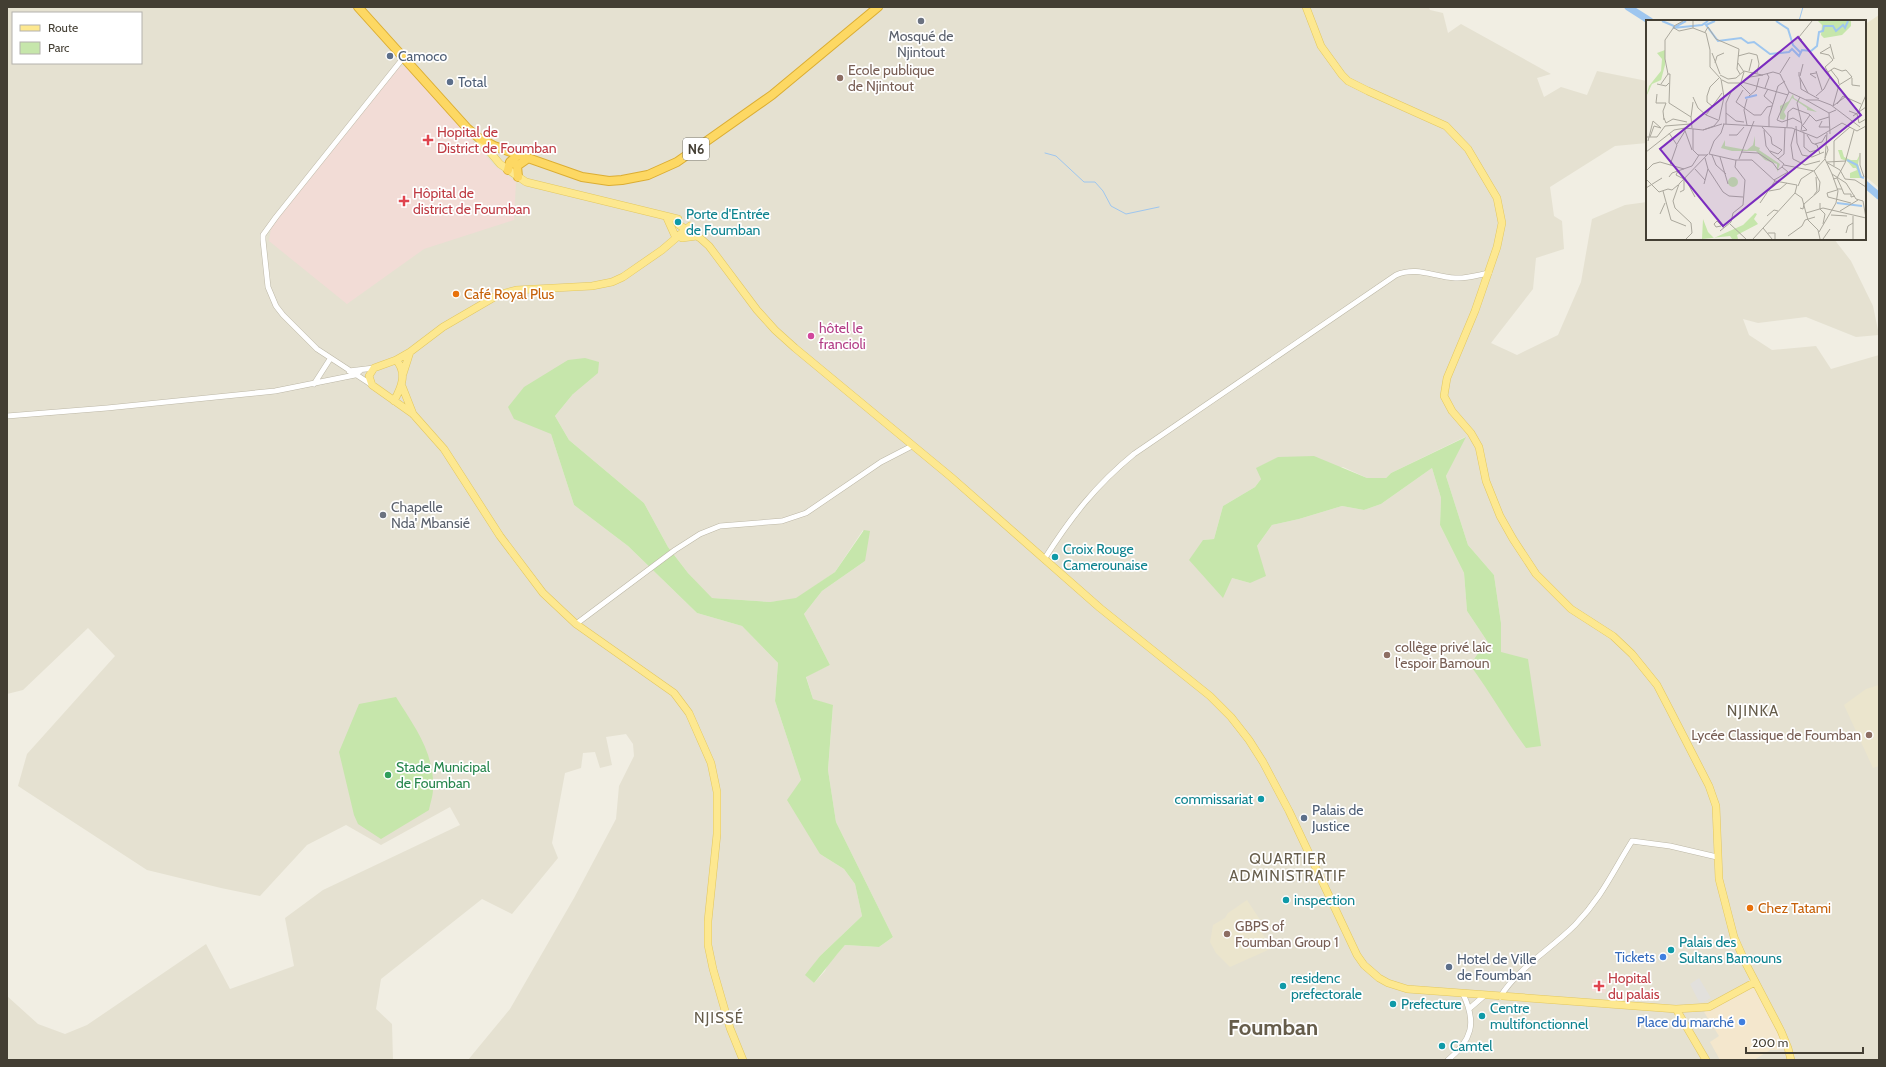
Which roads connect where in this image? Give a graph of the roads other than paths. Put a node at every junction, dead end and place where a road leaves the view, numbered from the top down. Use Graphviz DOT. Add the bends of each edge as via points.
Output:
graph roads {
  1 [pos="358,7"];
  2 [pos="878,7"];
  3 [pos="1306,7"];
  4 [pos="404,57"];
  5 [pos="479,138"];
  6 [pos="518,155"];
  7 [pos="527,158"];
  8 [pos="508,170"];
  9 [pos="518,177"];
  10 [pos="664,216"];
  11 [pos="690,229"];
  12 [pos="699,237"];
  13 [pos="677,239"];
  14 [pos="1489,274"];
  15 [pos="410,352"];
  16 [pos="330,359"];
  17 [pos="396,360"];
  18 [pos="374,368"];
  19 [pos="361,370"];
  20 [pos="349,371"];
  21 [pos="403,374"];
  22 [pos="355,375"];
  23 [pos="314,384"];
  24 [pos="372,385"];
  25 [pos="402,386"];
  26 [pos="394,401"];
  27 [pos="413,414"];
  28 [pos="7,416"];
  29 [pos="912,446"];
  30 [pos="1045,558"];
  31 [pos="576,624"];
  32 [pos="1717,857"];
  33 [pos="1755,982"];
  34 [pos="1463,994"];
  35 [pos="1485,995"];
  36 [pos="1500,996"];
  37 [pos="1470,1008"];
  38 [pos="1676,1008"];
  39 [pos="743,1060"];
  40 [pos="1448,1060"];
  41 [pos="1706,1060"];
  42 [pos="1791,1060"];
  1 -- 4 [label="highway, N6"];
  2 -- 7 [label="highway, N6" via="778,90 682,159 664,168 635,178 609,181 582,177"];
  3 -- 14 [label="main road" via="1321,46 1348,81 1388,101 1438,121 1453,132 1468,149 1497,198 1502,214 1500,237"];
  4 -- 5 [label="highway, N6" via="467,128"];
  4 -- 16 [label="street" via="263,235 268,287 276,306"];
  5 -- 6 [label="highway, N6"];
  5 -- 8 [label="main road" via="494,158"];
  6 -- 7 [label="highway, N6"];
  6 -- 8 [label="highway" via="510,162"];
  7 -- 9 [label="highway" via="517,166"];
  8 -- 9 [label="main road"];
  9 -- 10 [label="main road" via="535,185"];
  10 -- 11 [label="main road"];
  10 -- 13 [label="main road"];
  11 -- 12 [label="main road"];
  11 -- 13 [label="main road"];
  12 -- 13 [label="main road"];
  12 -- 29 [label="main road" via="716,254 775,330"];
  13 -- 15 [label="main road" via="623,277 604,285 516,290 498,295 444,327"];
  14 -- 30 [label="street" via="1455,278 1407,271 1396,275 1114,470 1081,505"];
  14 -- 32 [label="main road" via="1447,378 1444,396 1446,402 1479,447 1486,481 1500,516 1536,574 1571,609 1626,647 1657,685 1715,801"];
  15 -- 17 [label="main road"];
  15 -- 21 [label="main road"];
  16 -- 20 [label="street"];
  16 -- 23 [label="street"];
  17 -- 18 [label="main road"];
  17 -- 21 [label="main road"];
  18 -- 19 [label="street"];
  18 -- 24 [label="main road" via="368,376"];
  19 -- 20 [label="street"];
  19 -- 22 [label="street"];
  20 -- 22 [label="street"];
  21 -- 25 [label="main road"];
  22 -- 23 [label="street"];
  22 -- 24 [label="street"];
  23 -- 28 [label="street" via="107,408"];
  24 -- 26 [label="main road"];
  25 -- 26 [label="main road"];
  25 -- 27 [label="main road"];
  26 -- 27 [label="main road"];
  27 -- 31 [label="main road" via="452,460 478,505 517,561 543,593"];
  29 -- 30 [label="main road"];
  29 -- 31 [label="street" via="881,462 806,513 782,521 720,526 700,534"];
  30 -- 34 [label="main road" via="1126,630 1210,696 1241,728 1263,762 1289,811 1351,944 1371,972 1398,987"];
  31 -- 39 [label="main road" via="678,698 689,713 711,763 718,808 708,945 734,1040"];
  32 -- 33 [label="main road" via="1719,879 1730,924"];
  32 -- 36 [label="street" via="1670,846 1632,841 1592,907 1560,940 1522,969"];
  33 -- 38 [label="main road" via="1708,1007"];
  33 -- 42 [label="main road" via="1785,1040"];
  34 -- 35 [label="main road"];
  34 -- 37 [label="street"];
  35 -- 36 [label="main road"];
  35 -- 37 [label="street"];
  36 -- 38 [label="main road"];
  37 -- 40 [label="street" via="1471,1024 1468,1039"];
  38 -- 41 [label="main road"];
}
